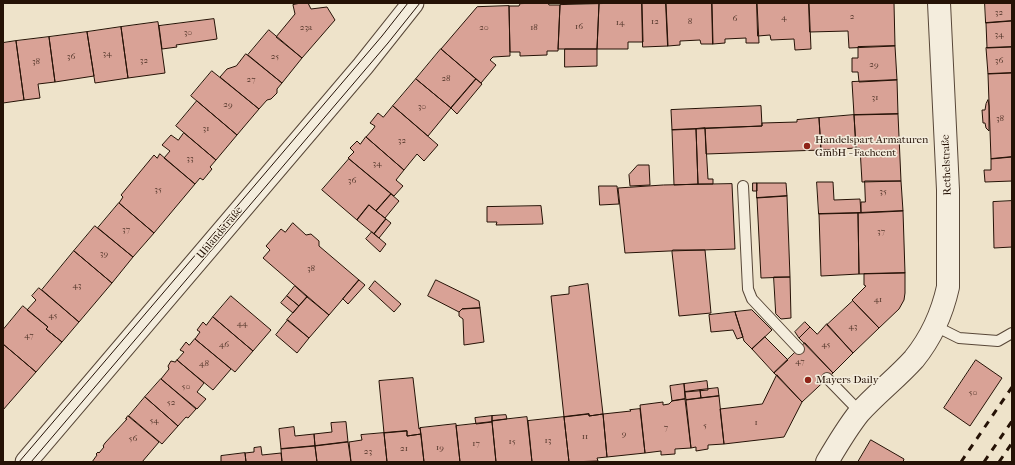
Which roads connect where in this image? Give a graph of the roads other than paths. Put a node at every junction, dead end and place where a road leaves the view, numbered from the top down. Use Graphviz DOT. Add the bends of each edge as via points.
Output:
graph roads {
  1 [pos="413,3"];
  2 [pos="939,3"];
  3 [pos="743,186"];
  4 [pos="935,326"];
  5 [pos="1012,332"];
  6 [pos="799,349"];
  7 [pos="827,378"];
  8 [pos="860,412"];
  9 [pos="26,462"];
  10 [pos="827,462"];
  1 -- 9 [label="street, Uhlandstraße" via="363,66"];
  2 -- 4 [label="street, Rethelstraße" via="948,190 948,287"];
  3 -- 6 [label="lane" via="748,289 752,299"];
  4 -- 5 [label="lane" via="959,338 998,341"];
  4 -- 8 [label="street, Rethelstraße" via="914,359"];
  7 -- 8 [label="lane"];
  8 -- 10 [label="street, Rethelstraße"];
}
